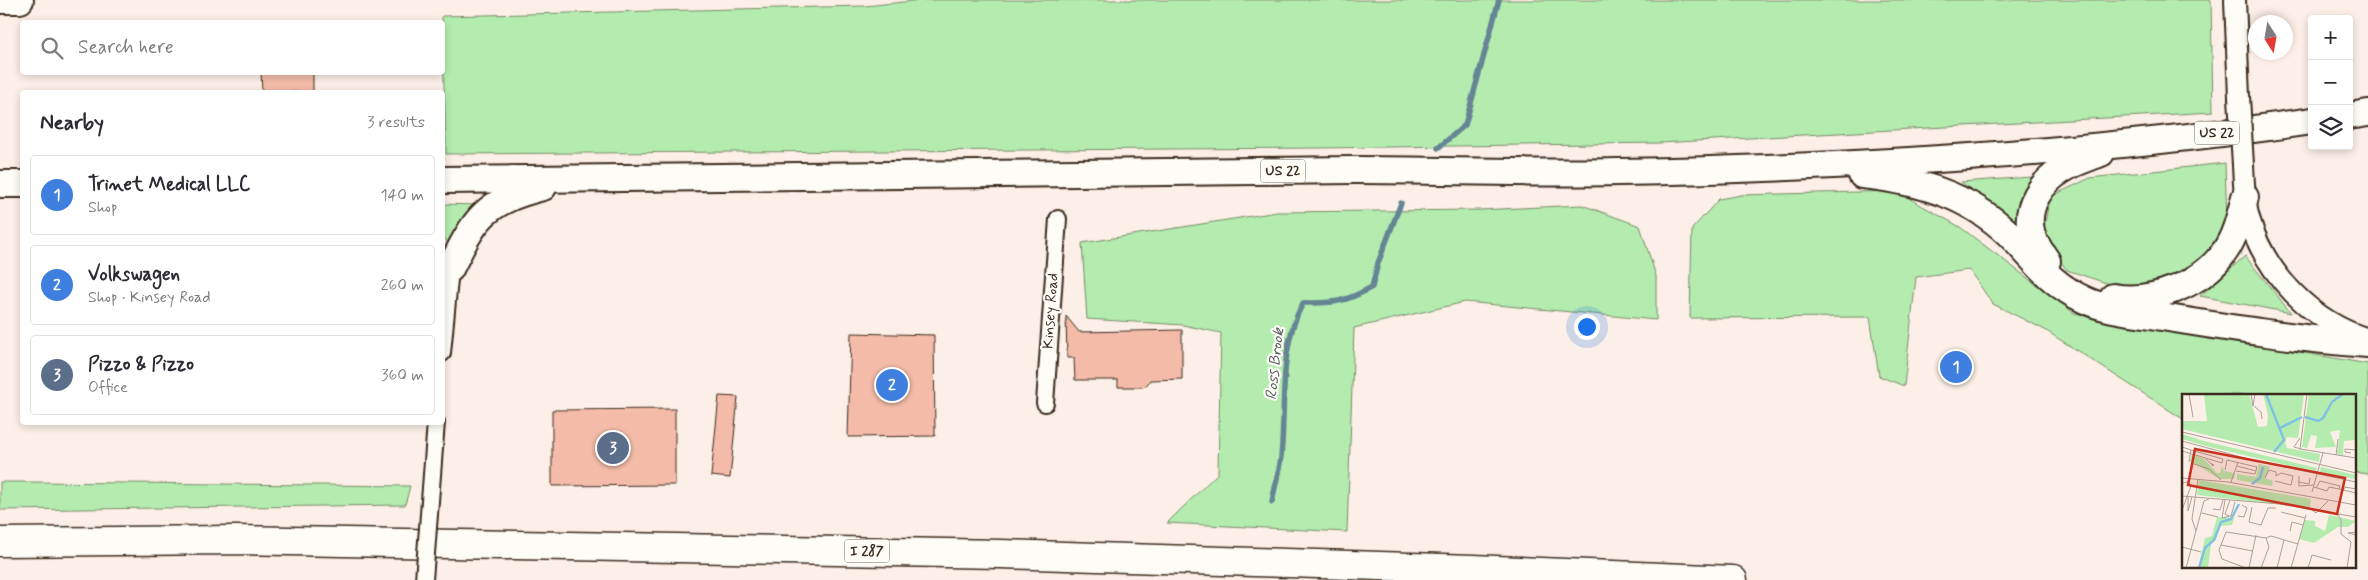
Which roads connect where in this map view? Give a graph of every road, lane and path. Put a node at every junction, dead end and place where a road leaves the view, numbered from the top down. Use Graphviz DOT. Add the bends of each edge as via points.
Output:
graph roads {
  1 [pos="0,0"];
  2 [pos="20,0"];
  3 [pos="2234,0"];
  4 [pos="2368,113"];
  5 [pos="2353,115"];
  6 [pos="2308,121"];
  7 [pos="2122,144"];
  8 [pos="1761,168"];
  9 [pos="578,179"];
  10 [pos="445,180"];
  11 [pos="0,184"];
  12 [pos="20,184"];
  13 [pos="2245,197"];
  14 [pos="1058,219"];
  15 [pos="446,263"];
  16 [pos="445,286"];
  17 [pos="2368,339"];
  18 [pos="2368,344"];
  19 [pos="1046,403"];
  20 [pos="436,425"];
  21 [pos="0,542"];
  22 [pos="424,580"];
  23 [pos="1733,580"];
  1 -- 2 [label="highway"];
  3 -- 13 [label="street, bridge"];
  4 -- 5 [label="highway"];
  6 -- 7 [label="highway, US 22"];
  7 -- 8 [label="highway, US 22" via="1962,158"];
  7 -- 13 [label="highway" via="2062,170 2035,196 2030,214 2031,231 2037,247 2061,275 2098,294 2134,297 2164,293 2188,283 2207,270 2224,252 2236,229"];
  8 -- 9 [label="highway, US 22" via="1613,172 1392,170"];
  8 -- 18 [label="highway" via="1883,177 1915,182 1957,196 2009,234 2047,276 2100,306 2208,324"];
  9 -- 10 [label="highway, US 22"];
  9 -- 15 [label="highway" via="520,193 492,206"];
  11 -- 12 [label="highway"];
  13 -- 17 [label="street" via="2256,236 2288,288 2322,316"];
  14 -- 19 [label="street, Kinsey Road"];
  15 -- 16 [label="street"];
  20 -- 22 [label="street, bridge"];
  21 -- 23 [label="highway, I 287" via="236,540 1001,554"];
}
